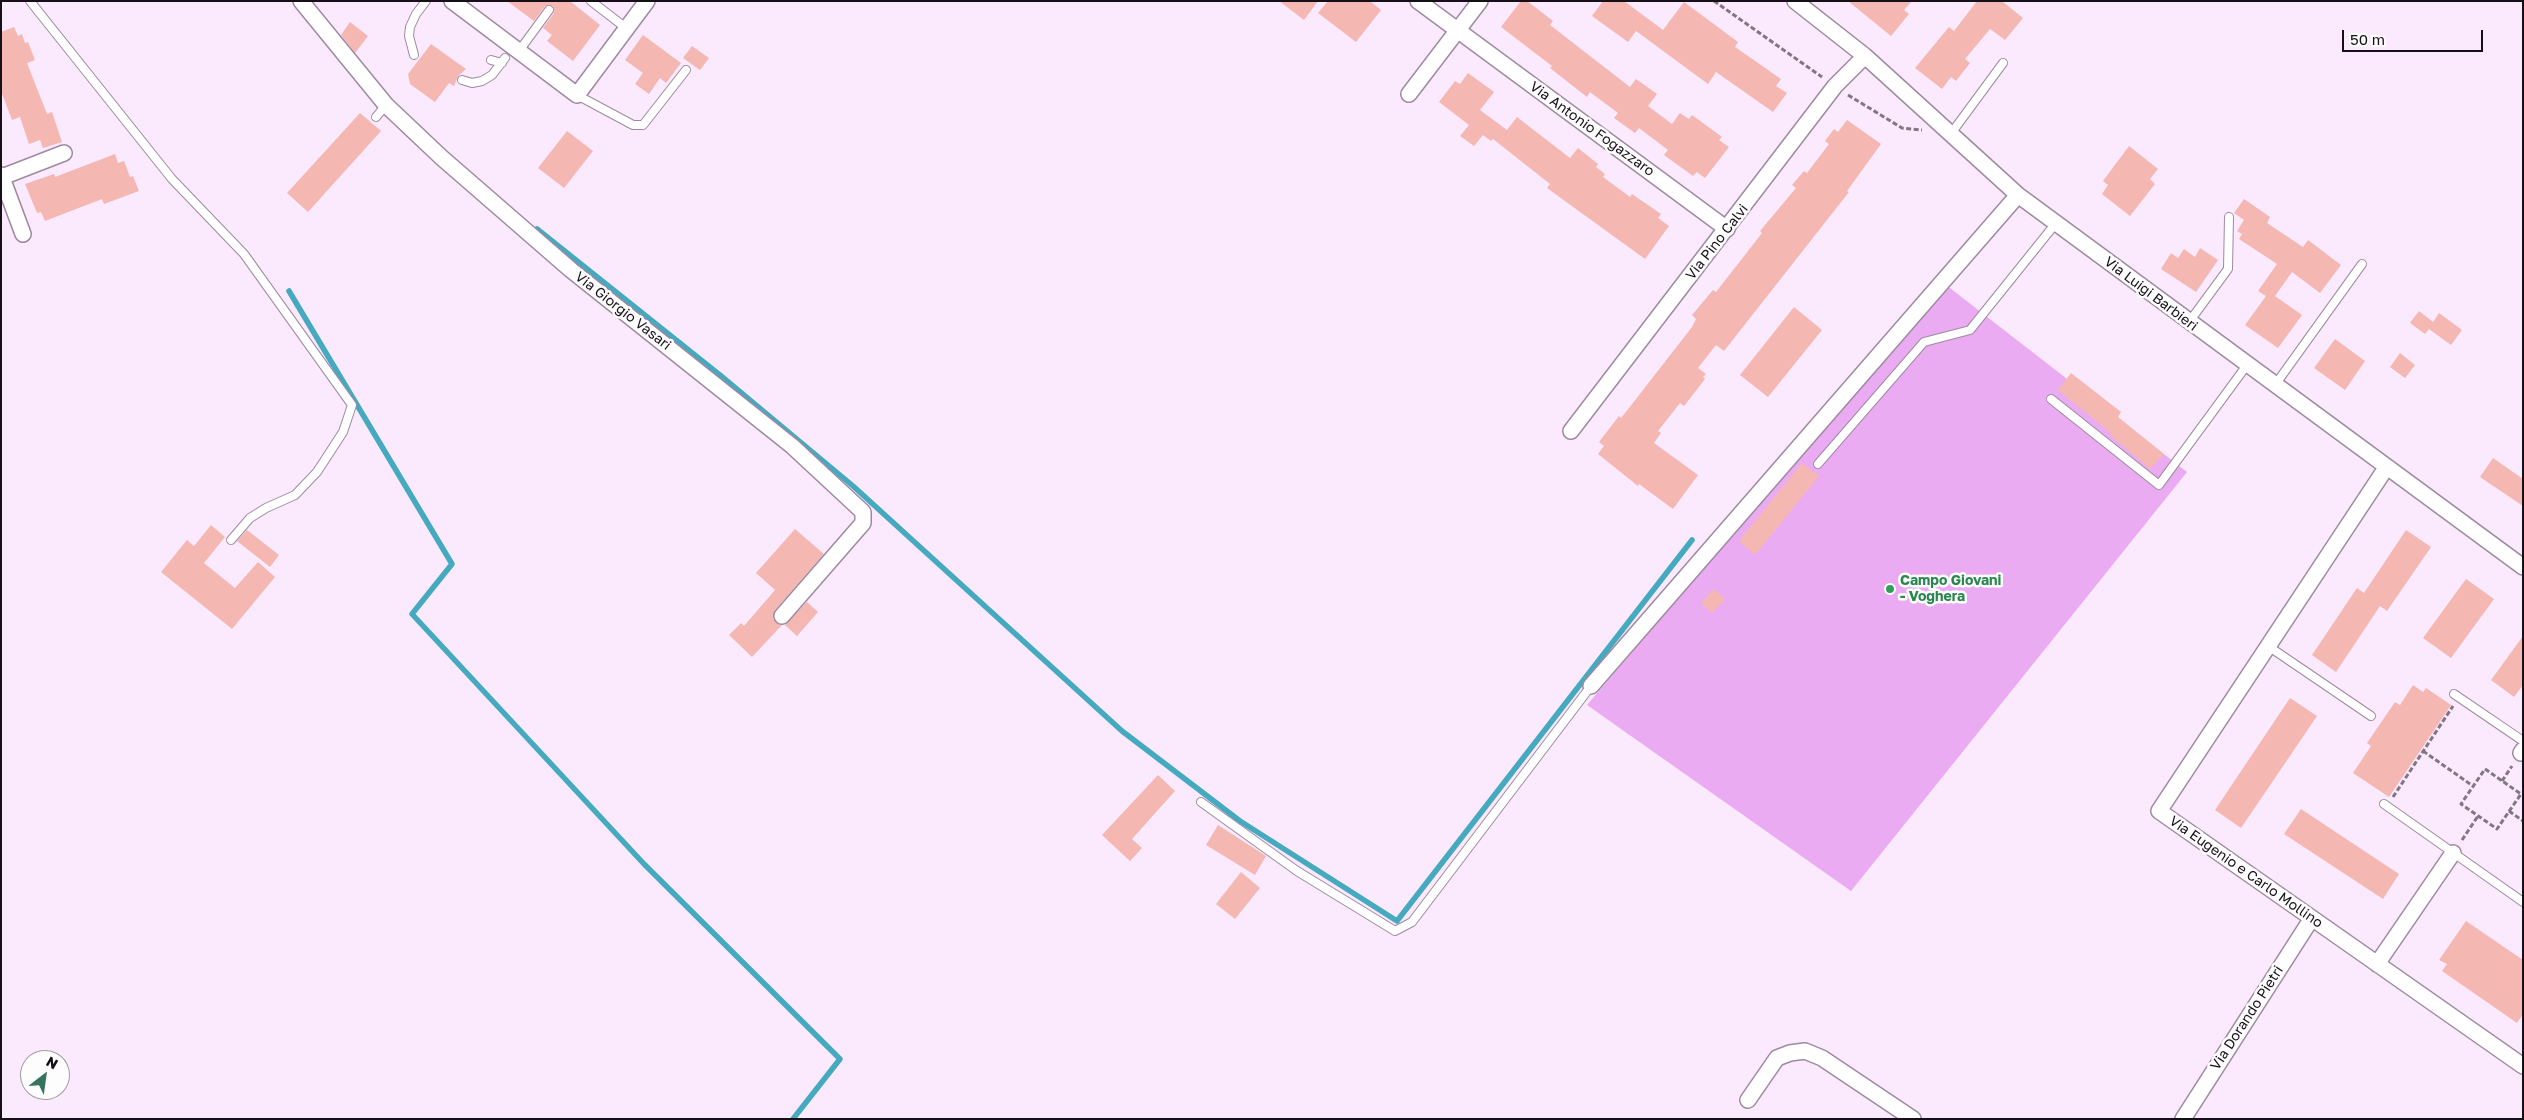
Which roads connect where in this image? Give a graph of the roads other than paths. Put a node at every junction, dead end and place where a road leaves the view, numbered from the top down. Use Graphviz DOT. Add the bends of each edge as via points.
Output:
graph roads {
  1 [pos="30,1"];
  2 [pos="301,1"];
  3 [pos="426,1"];
  4 [pos="452,1"];
  5 [pos="591,1"];
  6 [pos="647,1"];
  7 [pos="1418,1"];
  8 [pos="1480,1"];
  9 [pos="1795,1"];
  10 [pos="549,10"];
  11 [pos="626,28"];
  12 [pos="1457,30"];
  13 [pos="414,55"];
  14 [pos="510,55"];
  15 [pos="1865,56"];
  16 [pos="491,60"];
  17 [pos="2004,63"];
  18 [pos="686,70"];
  19 [pos="462,80"];
  20 [pos="1409,94"];
  21 [pos="577,95"];
  22 [pos="386,105"];
  23 [pos="376,116"];
  24 [pos="1950,135"];
  25 [pos="64,153"];
  26 [pos="2,176"];
  27 [pos="2018,195"];
  28 [pos="2229,217"];
  29 [pos="2056,223"];
  30 [pos="1727,229"];
  31 [pos="23,234"];
  32 [pos="2362,264"];
  33 [pos="2189,322"];
  34 [pos="2247,365"];
  35 [pos="2275,385"];
  36 [pos="2051,399"];
  37 [pos="1571,431"];
  38 [pos="1818,464"];
  39 [pos="2386,468"];
  40 [pos="231,540"];
  41 [pos="2523,567"];
  42 [pos="782,616"];
  43 [pos="2268,646"];
  44 [pos="1591,686"];
  45 [pos="2457,696"];
  46 [pos="2371,716"];
  47 [pos="2522,748"];
  48 [pos="1201,802"];
  49 [pos="2386,805"];
  50 [pos="2453,852"];
  51 [pos="2523,902"];
  52 [pos="2312,918"];
  53 [pos="2377,964"];
  54 [pos="2523,1066"];
  55 [pos="1748,1100"];
  56 [pos="1913,1119"];
  57 [pos="2183,1119"];
  1 -- 40 [label="lane" via="172,179 244,254 352,406 343,432 317,472 295,495 250,518"];
  2 -- 22 [label="street, Via Giorgio Vasari"];
  3 -- 13 [label="lane" via="410,27"];
  4 -- 14 [label="street"];
  5 -- 11 [label="lane"];
  6 -- 11 [label="street"];
  7 -- 12 [label="street, Via Antonio Fogazzaro"];
  8 -- 12 [label="street"];
  9 -- 15 [label="street, Via Luigi Barbieri"];
  10 -- 14 [label="lane"];
  11 -- 21 [label="street"];
  12 -- 20 [label="street"];
  12 -- 30 [label="street, Via Antonio Fogazzaro"];
  14 -- 16 [label="lane"];
  14 -- 19 [label="lane" via="482,81"];
  14 -- 21 [label="street"];
  15 -- 24 [label="street, Via Luigi Barbieri"];
  15 -- 30 [label="street, Via Pino Calvi" via="1834,86"];
  17 -- 24 [label="lane"];
  18 -- 21 [label="lane" via="643,125 633,125"];
  22 -- 23 [label="lane"];
  22 -- 42 [label="street, Via Giorgio Vasari" via="571,270 792,446 863,512 863,523"];
  24 -- 27 [label="street, Via Luigi Barbieri"];
  25 -- 26 [label="street"];
  26 -- 31 [label="street"];
  27 -- 29 [label="street, Via Luigi Barbieri"];
  27 -- 44 [label="street"];
  28 -- 33 [label="lane" via="2228,269"];
  29 -- 33 [label="street, Via Luigi Barbieri"];
  29 -- 38 [label="lane" via="1970,330 1924,342"];
  30 -- 37 [label="street, Via Pino Calvi"];
  32 -- 35 [label="lane"];
  33 -- 34 [label="street, Via Luigi Barbieri"];
  34 -- 35 [label="street, Via Luigi Barbieri"];
  34 -- 36 [label="lane" via="2159,485"];
  35 -- 39 [label="street, Via Luigi Barbieri"];
  39 -- 41 [label="street, Via Luigi Barbieri"];
  39 -- 43 [label="street, Via Eugenio e Carlo Mollino"];
  43 -- 46 [label="lane"];
  43 -- 52 [label="street, Via Eugenio e Carlo Mollino" via="2159,811"];
  44 -- 48 [label="lane" via="1412,922 1395,931 1297,871"];
  45 -- 47 [label="lane"];
  49 -- 50 [label="lane"];
  50 -- 51 [label="lane"];
  50 -- 53 [label="street"];
  52 -- 53 [label="street, Via Eugenio e Carlo Mollino"];
  52 -- 57 [label="street, Via Dorando Pietri"];
  53 -- 54 [label="street, Via Eugenio e Carlo Mollino"];
  55 -- 56 [label="street" via="1777,1058 1805,1051 1822,1058"];
}
